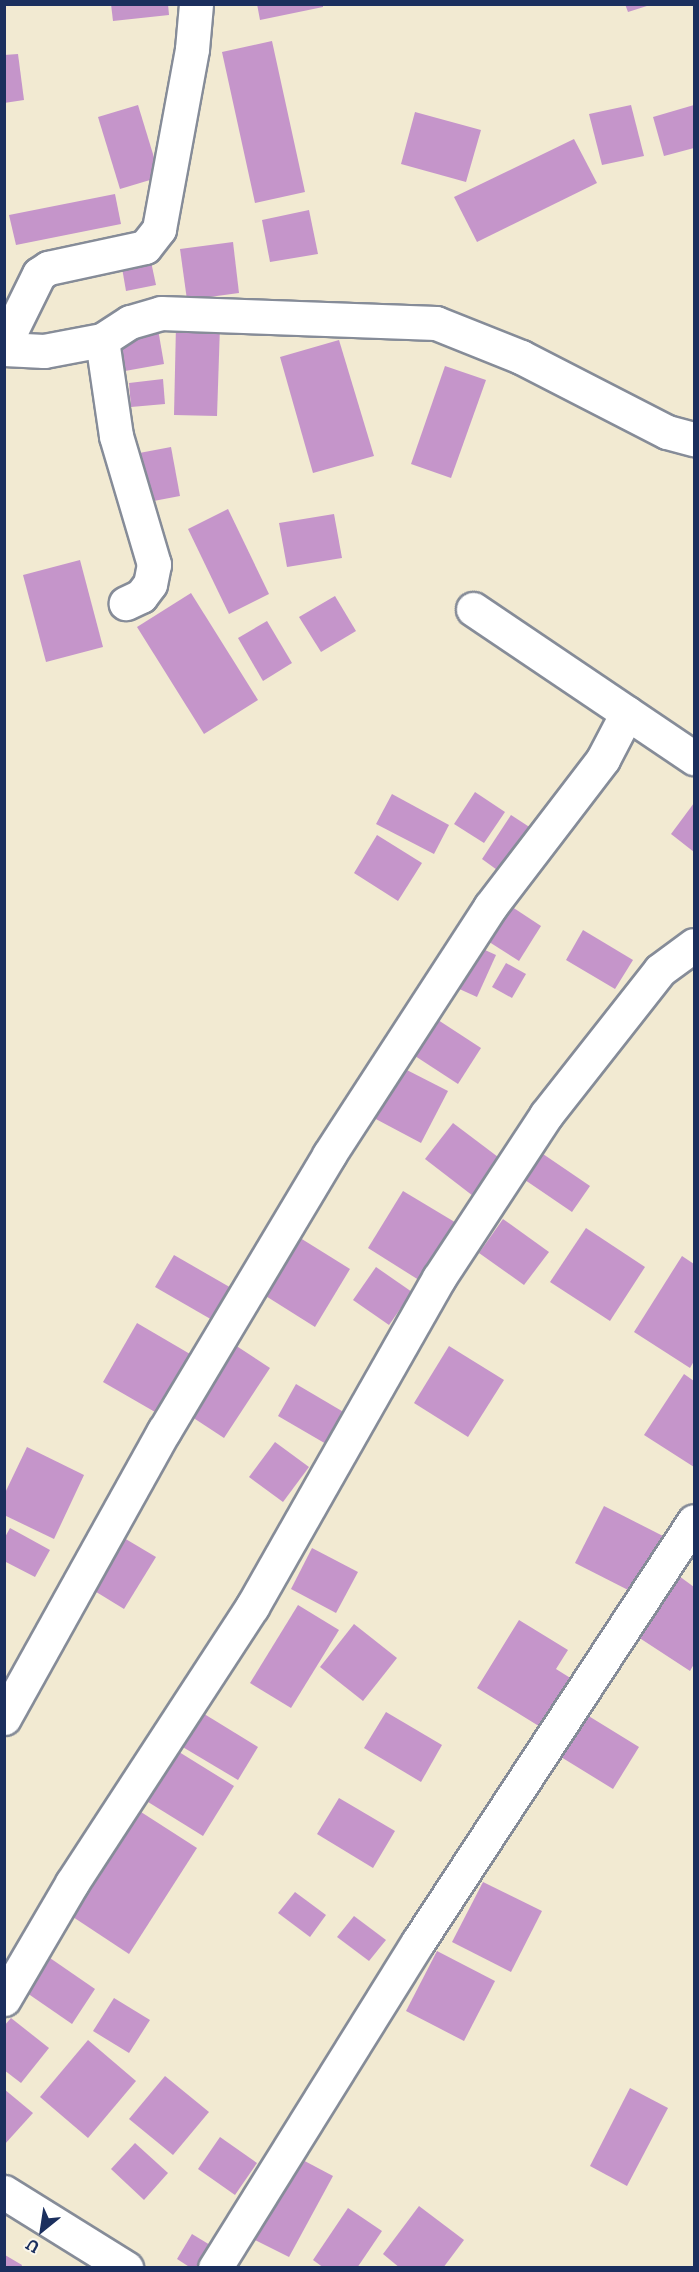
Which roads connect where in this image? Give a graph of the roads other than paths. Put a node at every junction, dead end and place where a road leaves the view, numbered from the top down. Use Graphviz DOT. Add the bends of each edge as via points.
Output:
graph roads {
  1 [pos="196,4"];
  2 [pos="102,340"];
  3 [pos="4,347"];
  4 [pos="694,439"];
  5 [pos="126,603"];
  6 [pos="473,609"];
  7 [pos="627,713"];
  8 [pos="694,758"];
  9 [pos="694,945"];
  10 [pos="694,1521"];
  11 [pos="4,1718"];
  12 [pos="4,1999"];
  13 [pos="4,2192"];
  14 [pos="126,2268"];
  15 [pos="215,2268"];
  1 -- 3 [label="street" via="192,49 159,229 145,247 48,268 39,274"];
  2 -- 3 [label="street" via="44,351"];
  2 -- 4 [label="street" via="130,322 161,314 436,323 521,357 667,432"];
  2 -- 5 [label="street" via="116,436 154,564 150,584 141,596"];
  6 -- 7 [label="street"];
  7 -- 8 [label="street"];
  7 -- 11 [label="street" via="603,759 490,907 329,1155 164,1431"];
  9 -- 12 [label="street" via="660,970 546,1115 439,1278 252,1606 72,1883"];
  10 -- 15 [label="street" via="418,1942"];
  13 -- 14 [label="street"];
}
